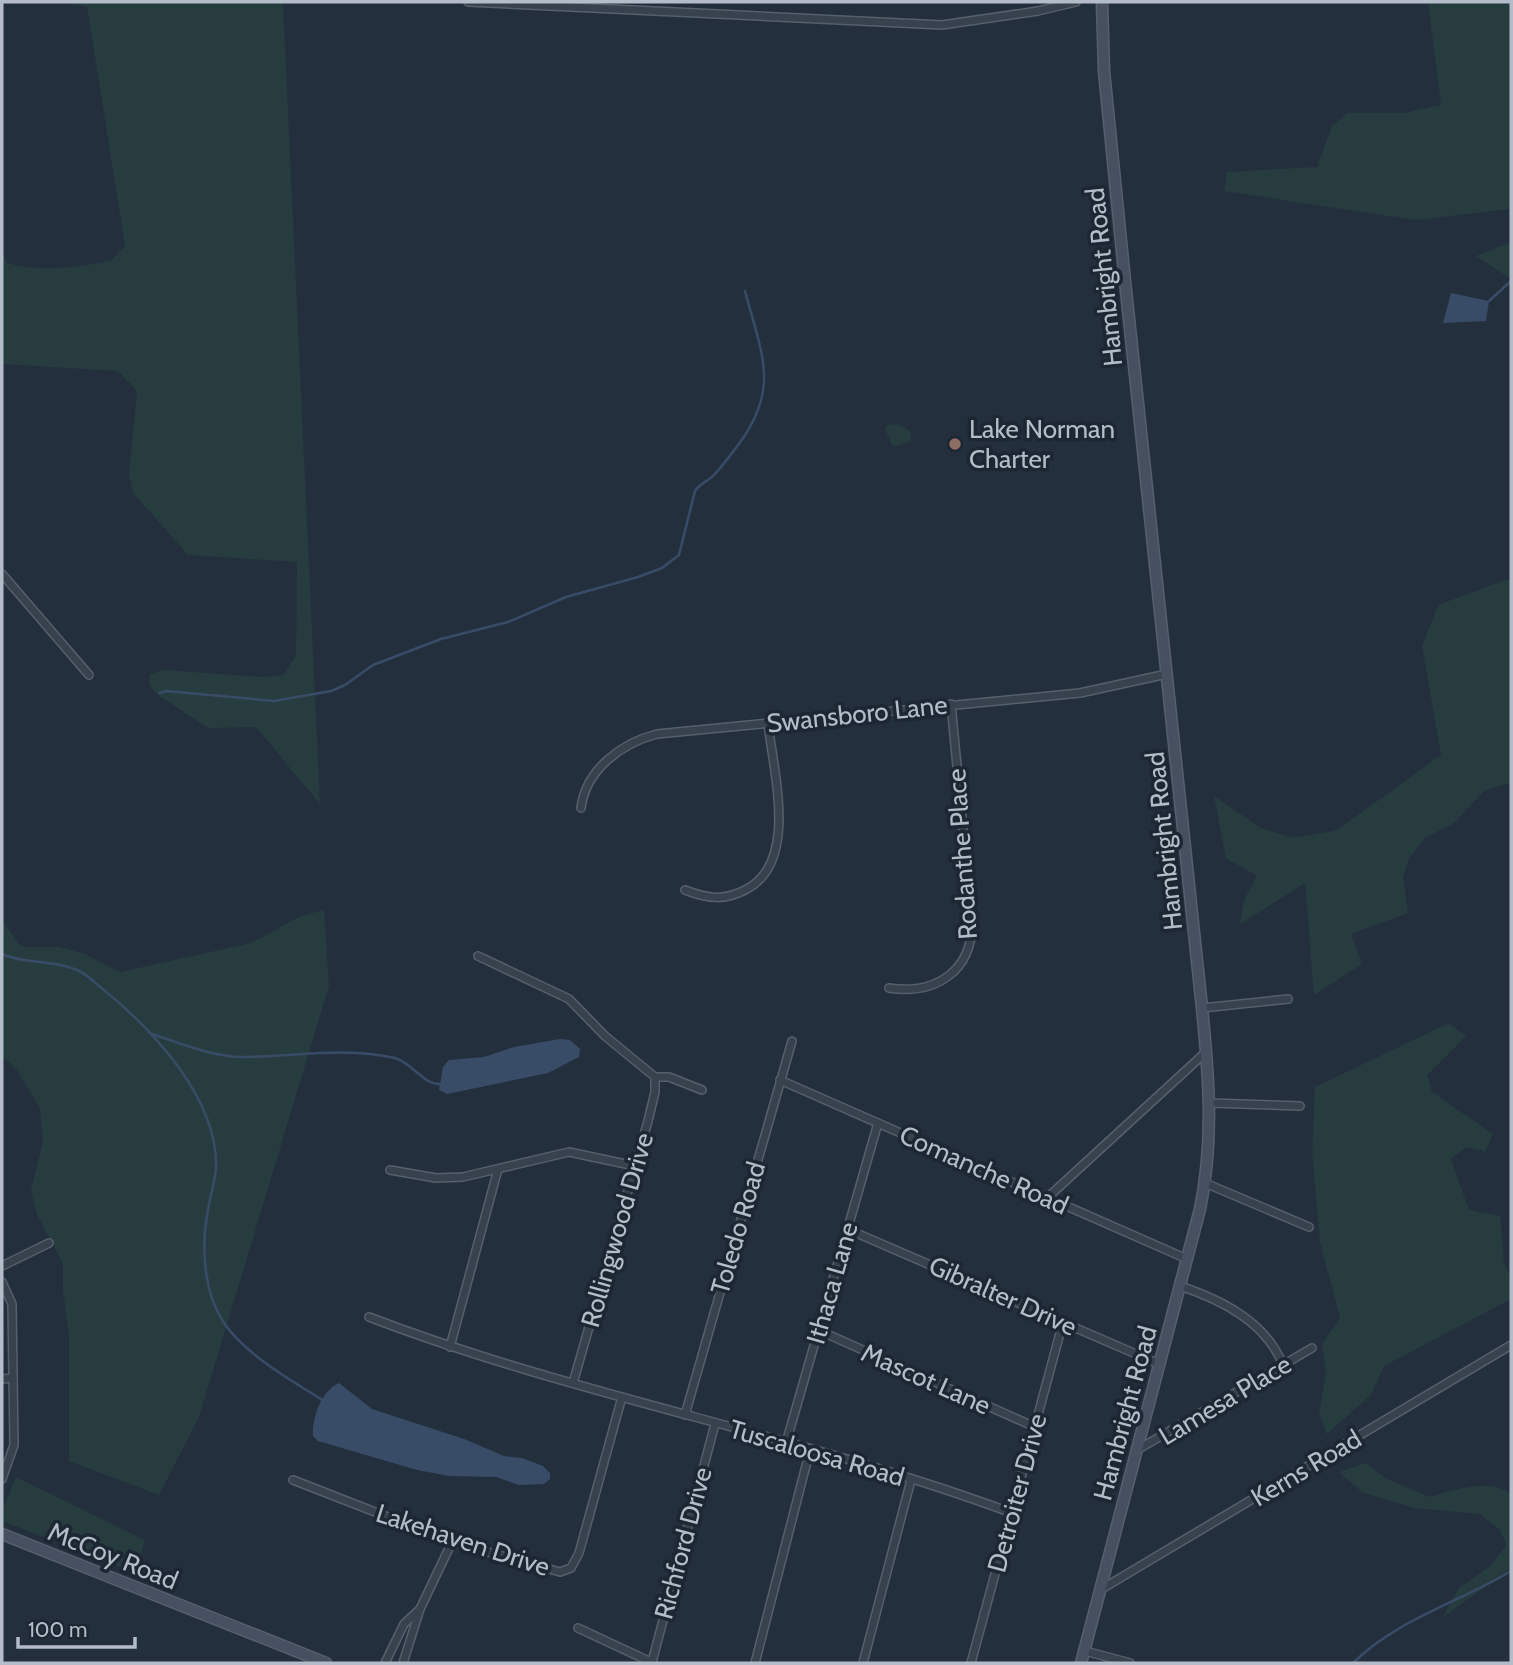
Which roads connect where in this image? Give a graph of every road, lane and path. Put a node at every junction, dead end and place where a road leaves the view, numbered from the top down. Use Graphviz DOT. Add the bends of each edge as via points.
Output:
graph roads {
  1 [pos="468,2"];
  2 [pos="1076,2"];
  3 [pos="1102,2"];
  4 [pos="2,574"];
  5 [pos="1167,674"];
  6 [pos="89,675"];
  7 [pos="951,704"];
  8 [pos="768,723"];
  9 [pos="581,808"];
  10 [pos="685,890"];
  11 [pos="478,956"];
  12 [pos="889,988"];
  13 [pos="1288,999"];
  14 [pos="1202,1008"];
  15 [pos="792,1041"];
  16 [pos="1206,1052"];
  17 [pos="655,1077"];
  18 [pos="780,1080"];
  19 [pos="702,1090"];
  20 [pos="1210,1103"];
  21 [pos="1300,1106"];
  22 [pos="878,1123"];
  23 [pos="635,1167"];
  24 [pos="498,1169"];
  25 [pos="390,1170"];
  26 [pos="1205,1183"];
  27 [pos="1047,1198"];
  28 [pos="1309,1227"];
  29 [pos="847,1228"];
  30 [pos="49,1243"];
  31 [pos="1187,1259"];
  32 [pos="2,1266"];
  33 [pos="2,1282"];
  34 [pos="1180,1286"];
  35 [pos="369,1317"];
  36 [pos="1063,1322"];
  37 [pos="818,1330"];
  38 [pos="1511,1345"];
  39 [pos="450,1347"];
  40 [pos="1312,1348"];
  41 [pos="1159,1364"];
  42 [pos="1283,1366"];
  43 [pos="2,1378"];
  44 [pos="13,1378"];
  45 [pos="573,1383"];
  46 [pos="622,1397"];
  47 [pos="685,1415"];
  48 [pos="715,1424"];
  49 [pos="1035,1427"];
  50 [pos="786,1443"];
  51 [pos="810,1450"];
  52 [pos="1137,1450"];
  53 [pos="2,1479"];
  54 [pos="293,1480"];
  55 [pos="911,1480"];
  56 [pos="1012,1513"];
  57 [pos="2,1534"];
  58 [pos="452,1542"];
  59 [pos="1100,1590"];
  60 [pos="420,1609"];
  61 [pos="578,1628"];
  62 [pos="1085,1651"];
  63 [pos="326,1663"];
  64 [pos="385,1663"];
  65 [pos="403,1663"];
  66 [pos="653,1663"];
  67 [pos="755,1663"];
  68 [pos="863,1663"];
  69 [pos="971,1663"];
  70 [pos="1081,1663"];
  71 [pos="1130,1663"];
  1 -- 2 [label="street" via="942,25"];
  3 -- 5 [label="main road, Hambright Road" via="1104,71"];
  4 -- 6 [label="street"];
  5 -- 7 [label="street, Swansboro Lane" via="1080,693"];
  5 -- 14 [label="main road, Hambright Road"];
  7 -- 8 [label="street, Swansboro Lane"];
  7 -- 12 [label="street, Rodanthe Place" via="972,943 965,960 939,982 919,988"];
  8 -- 9 [label="street, Swansboro Lane" via="657,734 635,741 613,754 596,773"];
  8 -- 10 [label="street" via="779,827 773,862 753,886 731,897 714,899"];
  11 -- 17 [label="street" via="569,999 604,1036"];
  13 -- 14 [label="street"];
  14 -- 16 [label="main road, Hambright Road"];
  15 -- 18 [label="street, Toledo Road"];
  16 -- 20 [label="main road, Hambright Road"];
  16 -- 27 [label="street"];
  17 -- 19 [label="street" via="669,1077"];
  17 -- 23 [label="street, Rollingwood Drive"];
  18 -- 22 [label="street, Comanche Road"];
  18 -- 47 [label="street, Toledo Road"];
  20 -- 21 [label="street"];
  20 -- 26 [label="main road, Hambright Road"];
  22 -- 27 [label="street, Comanche Road"];
  22 -- 29 [label="street, Ithaca Lane"];
  23 -- 24 [label="street" via="569,1152"];
  23 -- 45 [label="street, Rollingwood Drive"];
  24 -- 25 [label="street" via="450,1178"];
  24 -- 39 [label="street"];
  26 -- 28 [label="street"];
  26 -- 31 [label="main road, Hambright Road"];
  27 -- 31 [label="street, Comanche Road"];
  29 -- 36 [label="street, Gibralter Drive"];
  29 -- 37 [label="street, Ithaca Lane"];
  30 -- 32 [label="street"];
  31 -- 34 [label="main road, Hambright Road"];
  33 -- 44 [label="street" via="12,1304"];
  34 -- 41 [label="main road, Hambright Road"];
  34 -- 42 [label="street" via="1213,1298 1245,1318 1266,1338"];
  35 -- 39 [label="street"];
  36 -- 41 [label="street, Gibralter Drive"];
  36 -- 49 [label="street, Detroiter Drive"];
  37 -- 49 [label="street, Mascot Lane"];
  37 -- 50 [label="street, Ithaca Lane"];
  38 -- 59 [label="street, Kerns Road"];
  39 -- 45 [label="street"];
  40 -- 42 [label="street, Lamesa Place"];
  41 -- 52 [label="main road, Hambright Road"];
  42 -- 52 [label="street, Lamesa Place"];
  43 -- 44 [label="street"];
  44 -- 53 [label="street" via="14,1446"];
  45 -- 46 [label="street"];
  46 -- 47 [label="street, Tuscaloosa Road"];
  46 -- 58 [label="street, Lakehaven Drive" via="571,1568 553,1572"];
  47 -- 48 [label="street, Tuscaloosa Road"];
  48 -- 50 [label="street, Tuscaloosa Road"];
  48 -- 66 [label="street, Richford Drive"];
  49 -- 56 [label="street, Detroiter Drive"];
  50 -- 51 [label="street, Tuscaloosa Road"];
  51 -- 55 [label="street, Tuscaloosa Road"];
  51 -- 67 [label="street"];
  52 -- 59 [label="main road, Hambright Road"];
  54 -- 58 [label="street, Lakehaven Drive"];
  55 -- 56 [label="street, Tuscaloosa Road"];
  55 -- 68 [label="street"];
  56 -- 69 [label="street, Detroiter Drive"];
  57 -- 63 [label="main road, McCoy Road"];
  58 -- 60 [label="street"];
  59 -- 62 [label="main road, Hambright Road"];
  60 -- 64 [label="street" via="404,1624"];
  60 -- 65 [label="street"];
  61 -- 66 [label="street"];
  62 -- 70 [label="main road, Hambright Road"];
  62 -- 71 [label="street"];
}
